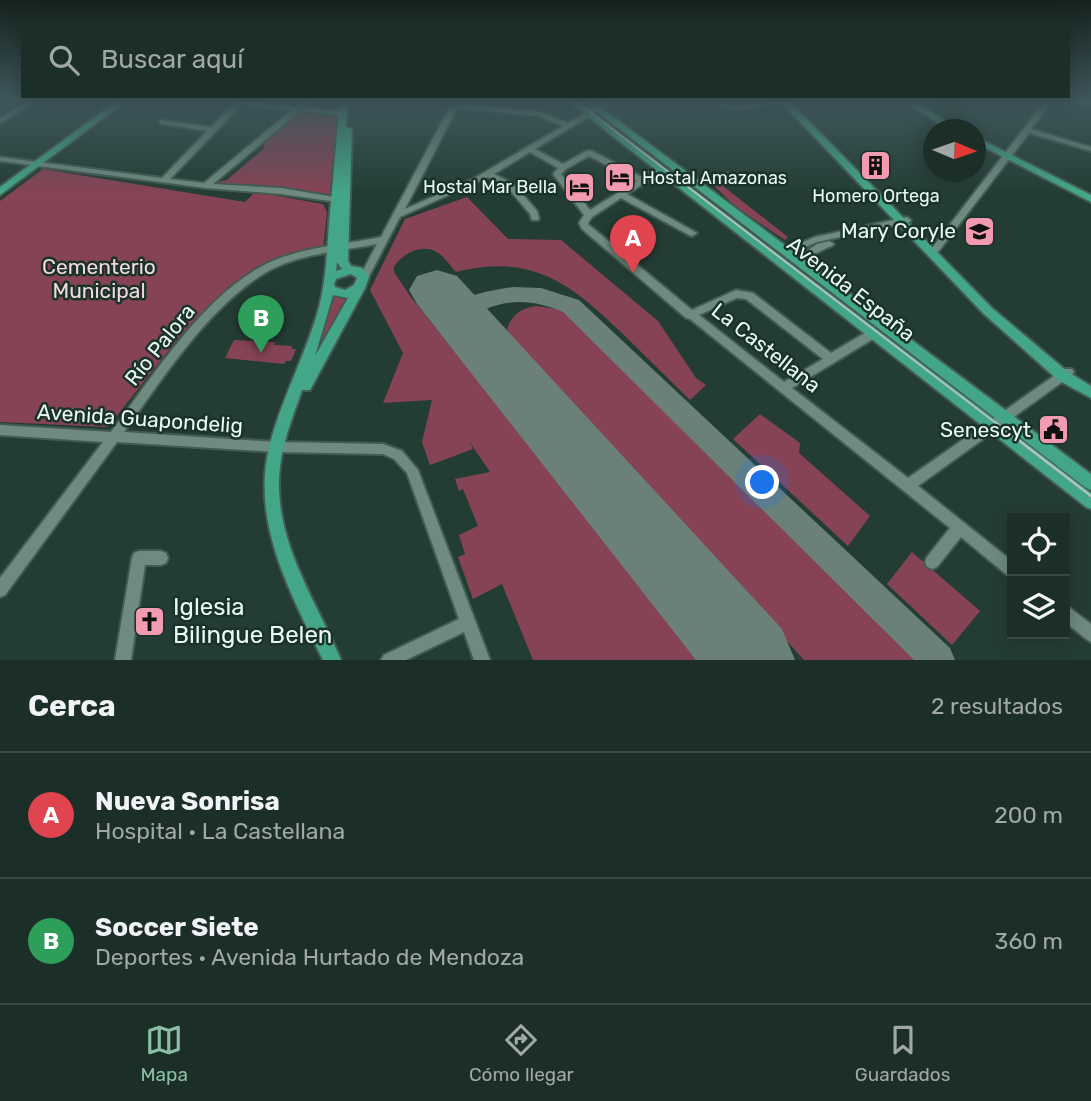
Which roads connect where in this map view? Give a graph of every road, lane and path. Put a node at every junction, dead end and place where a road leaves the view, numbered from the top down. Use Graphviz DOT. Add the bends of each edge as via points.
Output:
graph roads {
  1 [pos="80,132"];
  2 [pos="211,132"];
  3 [pos="269,132"];
  4 [pos="344,132"];
  5 [pos="345,132"];
  6 [pos="441,132"];
  7 [pos="560,132"];
  8 [pos="617,132"];
  9 [pos="621,132"];
  10 [pos="819,132"];
  11 [pos="1026,132"];
  12 [pos="1033,132"];
  13 [pos="986,146"];
  14 [pos="1091,149"];
  15 [pos="531,150"];
  16 [pos="1006,156"];
  17 [pos="0,159"];
  18 [pos="38,162"];
  19 [pos="563,167"];
  20 [pos="661,170"];
  21 [pos="488,174"];
  22 [pos="164,180"];
  23 [pos="641,180"];
  24 [pos="206,186"];
  25 [pos="0,192"];
  26 [pos="620,194"];
  27 [pos="1091,199"];
  28 [pos="334,200"];
  29 [pos="398,215"];
  30 [pos="589,215"];
  31 [pos="535,218"];
  32 [pos="906,223"];
  33 [pos="692,233"];
  34 [pos="383,240"];
  35 [pos="337,250"];
  36 [pos="932,250"];
  37 [pos="793,256"];
  38 [pos="372,261"];
  39 [pos="350,270"];
  40 [pos="329,284"];
  41 [pos="361,284"];
  42 [pos="691,315"];
  43 [pos="874,333"];
  44 [pos="831,359"];
  45 [pos="1065,374"];
  46 [pos="1091,386"];
  47 [pos="783,388"];
  48 [pos="1091,393"];
  49 [pos="285,422"];
  50 [pos="1000,422"];
  51 [pos="0,430"];
  52 [pos="115,436"];
  53 [pos="276,447"];
  54 [pos="1091,483"];
  55 [pos="909,485"];
  56 [pos="1091,502"];
  57 [pos="960,527"];
  58 [pos="161,558"];
  59 [pos="932,562"];
  60 [pos="1007,566"];
  61 [pos="0,590"];
  62 [pos="1070,617"];
  63 [pos="469,622"];
  64 [pos="1091,634"];
  65 [pos="123,660"];
  66 [pos="332,660"];
  67 [pos="389,660"];
  68 [pos="482,660"];
  1 -- 18 [label="main road"];
  2 -- 22 [label="street"];
  3 -- 24 [label="street"];
  4 -- 28 [label="main road"];
  5 -- 35 [label="main road"];
  6 -- 29 [label="street"];
  7 -- 15 [label="street"];
  8 -- 20 [label="main road, Avenida España"];
  9 -- 37 [label="main road, Avenida España"];
  10 -- 32 [label="main road"];
  11 -- 16 [label="street"];
  12 -- 14 [label="street"];
  13 -- 16 [label="main road"];
  15 -- 19 [label="street"];
  15 -- 21 [label="street"];
  16 -- 27 [label="main road"];
  16 -- 36 [label="street"];
  17 -- 18 [label="street"];
  18 -- 22 [label="street"];
  18 -- 25 [label="main road"];
  19 -- 23 [label="street" via="589,153"];
  19 -- 30 [label="street, La Castellana" via="557,174"];
  20 -- 23 [label="street"];
  20 -- 43 [label="main road, Avenida España"];
  21 -- 29 [label="street"];
  21 -- 31 [label="street" via="511,186"];
  22 -- 24 [label="street"];
  23 -- 26 [label="street"];
  24 -- 28 [label="street"];
  26 -- 30 [label="street"];
  26 -- 33 [label="street"];
  28 -- 35 [label="main road"];
  29 -- 34 [label="street"];
  30 -- 42 [label="street, La Castellana" via="585,227"];
  32 -- 36 [label="main road"];
  32 -- 37 [label="street"];
  34 -- 35 [label="street, Río Palora"];
  34 -- 38 [label="street"];
  35 -- 39 [label="main road"];
  35 -- 40 [label="main road"];
  35 -- 52 [label="street, Río Palora" via="274,265 244,284 180,349"];
  36 -- 45 [label="main road" via="1019,336"];
  37 -- 50 [label="main road, Avenida España"];
  38 -- 39 [label="street"];
  38 -- 41 [label="street"];
  39 -- 40 [label="main road" via="337,273"];
  39 -- 41 [label="main road" via="361,274"];
  40 -- 41 [label="main road" via="333,292 341,294"];
  40 -- 49 [label="main road" via="320,324"];
  41 -- 49 [label="main road"];
  42 -- 44 [label="street" via="736,294 749,296"];
  42 -- 47 [label="street, La Castellana"];
  43 -- 44 [label="street"];
  43 -- 50 [label="main road, Avenida España"];
  44 -- 47 [label="street"];
  45 -- 46 [label="main road"];
  45 -- 48 [label="main road"];
  45 -- 50 [label="street"];
  47 -- 55 [label="street, La Castellana"];
  49 -- 53 [label="main road"];
  50 -- 54 [label="main road, Avenida España"];
  50 -- 55 [label="street"];
  50 -- 56 [label="main road, Avenida España"];
  51 -- 52 [label="street, Avenida Guapondelig"];
  52 -- 53 [label="street, Avenida Guapondelig"];
  52 -- 61 [label="street, Río Palora"];
  53 -- 63 [label="street, Avenida Guapondelig" via="376,448 398,455 412,470"];
  53 -- 66 [label="main road" via="271,495 276,532"];
  55 -- 57 [label="street, La Castellana"];
  57 -- 59 [label="street"];
  57 -- 60 [label="street, La Castellana"];
  58 -- 65 [label="street" via="139,558"];
  62 -- 64 [label="street"];
  63 -- 67 [label="street"];
  63 -- 68 [label="street, Avenida Guapondelig"];
}
